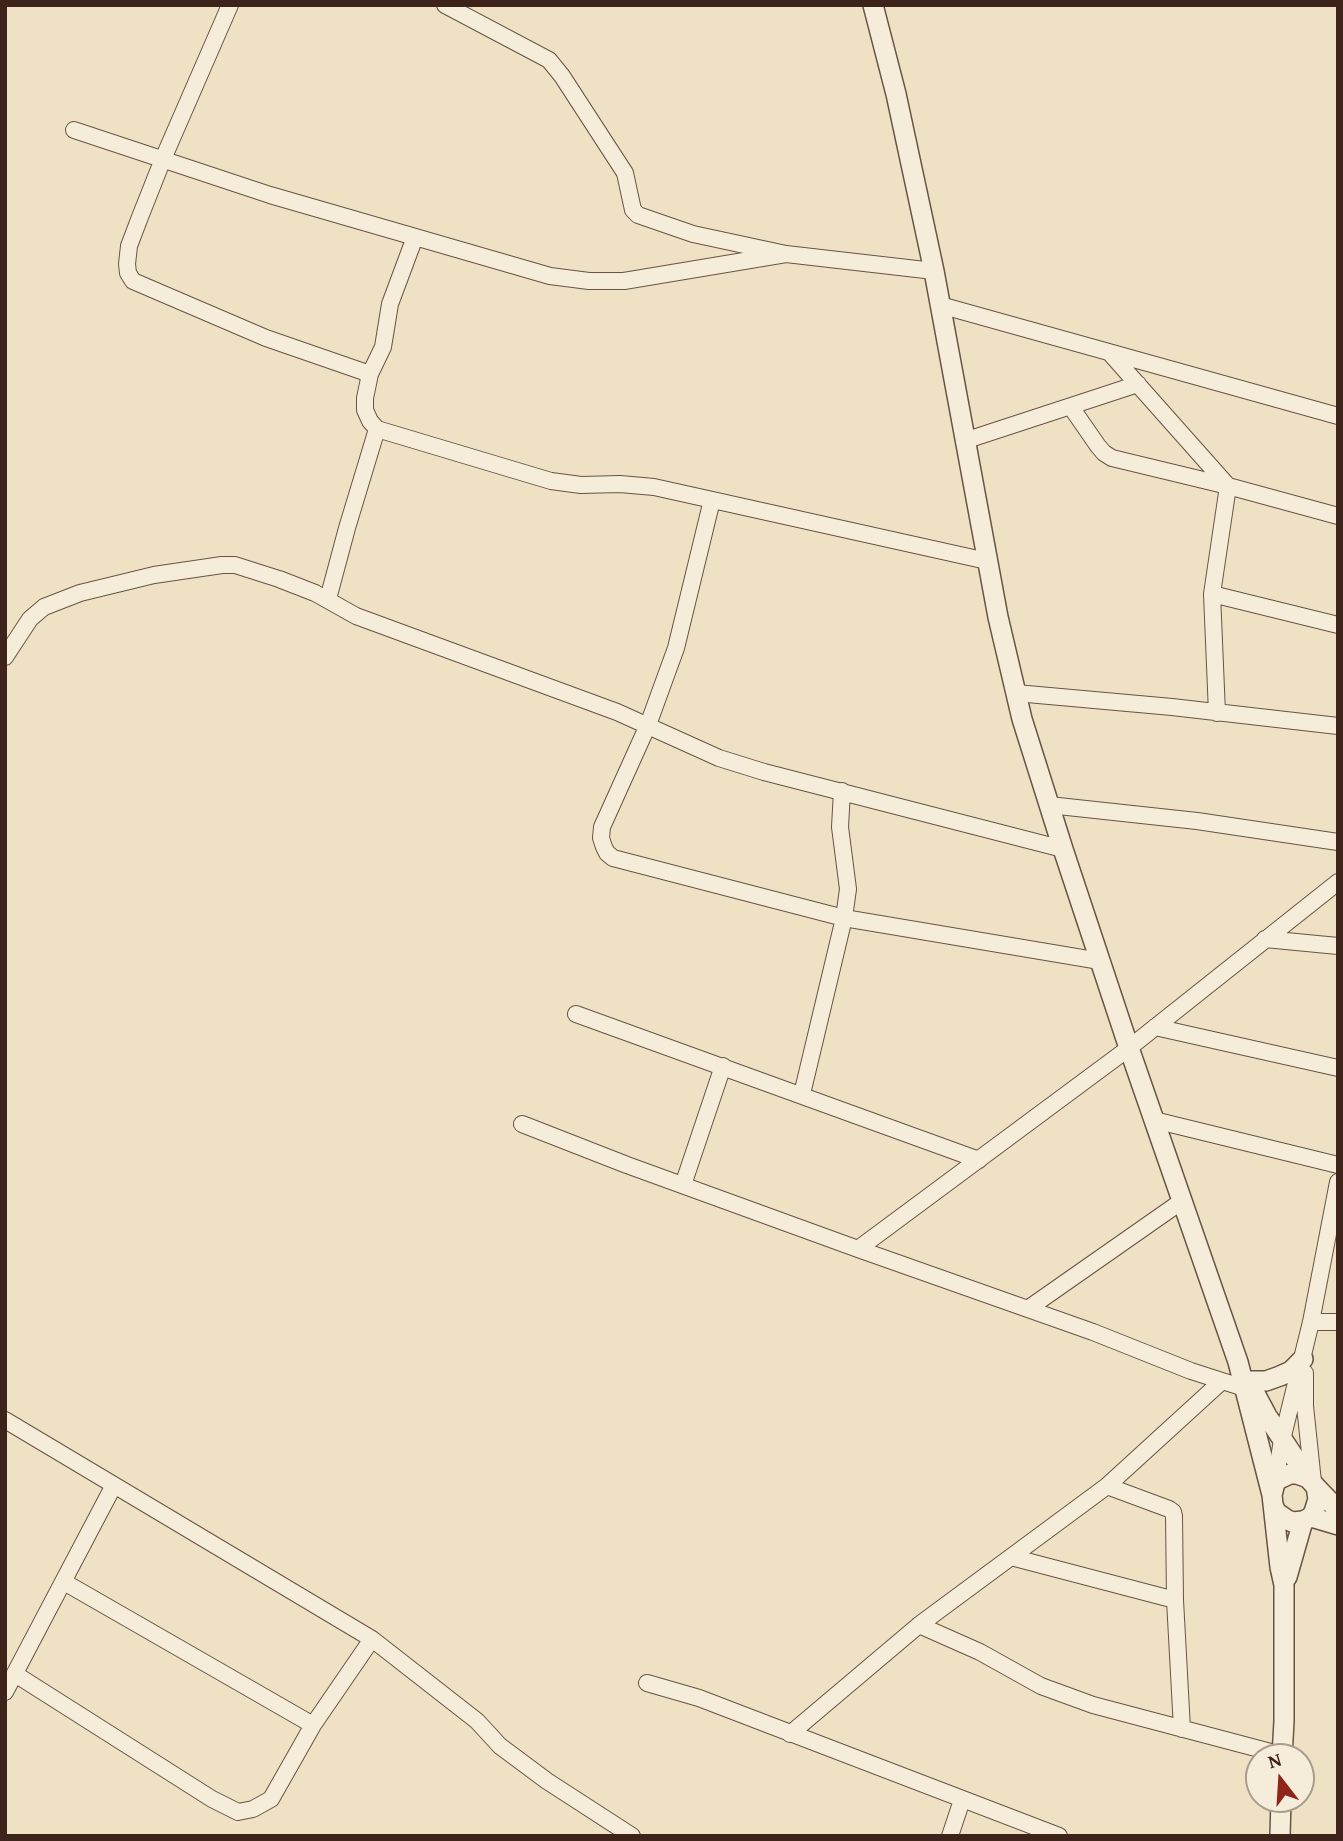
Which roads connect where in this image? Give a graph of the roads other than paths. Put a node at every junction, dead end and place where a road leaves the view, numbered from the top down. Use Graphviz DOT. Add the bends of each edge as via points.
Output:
graph roads {
  1 [pos="230,5"];
  2 [pos="445,5"];
  3 [pos="873,5"];
  4 [pos="74,130"];
  5 [pos="163,159"];
  6 [pos="415,237"];
  7 [pos="786,254"];
  8 [pos="934,271"];
  9 [pos="940,305"];
  10 [pos="1109,351"];
  11 [pos="370,374"];
  12 [pos="1138,384"];
  13 [pos="1071,407"];
  14 [pos="1338,416"];
  15 [pos="377,429"];
  16 [pos="964,441"];
  17 [pos="1228,486"];
  18 [pos="712,500"];
  19 [pos="1338,516"];
  20 [pos="988,561"];
  21 [pos="1212,594"];
  22 [pos="328,599"];
  23 [pos="1338,625"];
  24 [pos="5,657"];
  25 [pos="1016,693"];
  26 [pos="1217,713"];
  27 [pos="648,725"];
  28 [pos="1338,726"];
  29 [pos="842,791"];
  30 [pos="1049,805"];
  31 [pos="1338,842"];
  32 [pos="1063,849"];
  33 [pos="1338,882"];
  34 [pos="844,918"];
  35 [pos="1265,939"];
  36 [pos="1338,946"];
  37 [pos="1100,961"];
  38 [pos="576,1014"];
  39 [pos="1155,1027"];
  40 [pos="1129,1048"];
  41 [pos="723,1066"];
  42 [pos="1338,1068"];
  43 [pos="802,1094"];
  44 [pos="1154,1120"];
  45 [pos="522,1124"];
  46 [pos="979,1160"];
  47 [pos="1338,1166"];
  48 [pos="1338,1182"];
  49 [pos="683,1185"];
  50 [pos="1182,1202"];
  51 [pos="1334,1222"];
  52 [pos="859,1249"];
  53 [pos="1029,1308"];
  54 [pos="1311,1322"];
  55 [pos="1338,1322"];
  56 [pos="1304,1354"];
  57 [pos="1222,1381"];
  58 [pos="1248,1386"];
  59 [pos="5,1420"];
  60 [pos="1282,1440"];
  61 [pos="1312,1482"];
  62 [pos="114,1485"];
  63 [pos="1107,1486"];
  64 [pos="1273,1495"];
  65 [pos="1338,1510"];
  66 [pos="1307,1519"];
  67 [pos="1338,1525"];
  68 [pos="1011,1557"];
  69 [pos="64,1582"];
  70 [pos="1284,1585"];
  71 [pos="1175,1600"];
  72 [pos="919,1625"];
  73 [pos="372,1639"];
  74 [pos="15,1674"];
  75 [pos="647,1682"];
  76 [pos="5,1692"];
  77 [pos="313,1725"];
  78 [pos="1182,1729"];
  79 [pos="790,1734"];
  80 [pos="1283,1743"];
  81 [pos="1245,1746"];
  82 [pos="962,1800"];
  83 [pos="1281,1813"];
  84 [pos="632,1836"];
  85 [pos="950,1836"];
  86 [pos="1059,1836"];
  87 [pos="1280,1836"];
  1 -- 5 [label="street"];
  2 -- 7 [label="street" via="549,60 625,173 638,215 693,234"];
  3 -- 8 [label="street"];
  4 -- 5 [label="street"];
  5 -- 6 [label="street"];
  5 -- 11 [label="street" via="129,246 128,273 133,281 266,338"];
  6 -- 7 [label="street" via="550,276 589,281 624,281"];
  6 -- 11 [label="street" via="390,304 383,347"];
  7 -- 8 [label="street"];
  8 -- 9 [label="street"];
  9 -- 10 [label="street"];
  9 -- 16 [label="street"];
  10 -- 12 [label="street"];
  10 -- 14 [label="street"];
  11 -- 15 [label="street" via="365,410"];
  12 -- 13 [label="street"];
  12 -- 17 [label="street"];
  13 -- 16 [label="street"];
  13 -- 17 [label="street" via="1112,458"];
  15 -- 18 [label="street" via="551,481 654,487"];
  15 -- 22 [label="street"];
  16 -- 20 [label="street"];
  17 -- 19 [label="street"];
  17 -- 21 [label="street"];
  18 -- 20 [label="street"];
  18 -- 27 [label="street" via="676,648"];
  20 -- 25 [label="street"];
  21 -- 23 [label="street"];
  21 -- 26 [label="street"];
  22 -- 24 [label="street" via="234,565 154,575 79,593 44,607 30,619"];
  22 -- 27 [label="street" via="356,616"];
  25 -- 26 [label="street"];
  25 -- 30 [label="street"];
  26 -- 28 [label="street"];
  27 -- 29 [label="street" via="719,758"];
  27 -- 34 [label="street" via="602,827 607,853"];
  29 -- 32 [label="street"];
  29 -- 34 [label="street" via="848,890"];
  30 -- 31 [label="street"];
  30 -- 32 [label="street"];
  32 -- 37 [label="street"];
  33 -- 35 [label="street"];
  34 -- 37 [label="street"];
  34 -- 43 [label="street"];
  35 -- 36 [label="street"];
  35 -- 39 [label="street"];
  37 -- 40 [label="street"];
  38 -- 41 [label="street"];
  39 -- 40 [label="street"];
  39 -- 42 [label="street"];
  40 -- 44 [label="street"];
  40 -- 46 [label="street"];
  41 -- 43 [label="street"];
  41 -- 49 [label="street"];
  43 -- 46 [label="street"];
  44 -- 47 [label="street"];
  44 -- 50 [label="street"];
  45 -- 49 [label="street"];
  46 -- 52 [label="street"];
  48 -- 51 [label="street"];
  49 -- 52 [label="street"];
  50 -- 53 [label="street"];
  50 -- 58 [label="street"];
  51 -- 54 [label="street"];
  52 -- 53 [label="street"];
  53 -- 57 [label="street"];
  54 -- 55 [label="street"];
  54 -- 56 [label="street"];
  56 -- 58 [label="street" via="1291,1371"];
  56 -- 60 [label="street"];
  56 -- 61 [label="street"];
  57 -- 58 [label="street"];
  57 -- 63 [label="street"];
  58 -- 60 [label="street"];
  58 -- 64 [label="street"];
  59 -- 62 [label="street"];
  60 -- 61 [label="street"];
  60 -- 64 [label="street"];
  61 -- 64 [label="street" via="1303,1475 1290,1474 1279,1479"];
  61 -- 65 [label="street"];
  61 -- 66 [label="street" via="1318,1499"];
  62 -- 69 [label="street"];
  62 -- 73 [label="street"];
  63 -- 68 [label="street"];
  63 -- 71 [label="street" via="1173,1511"];
  64 -- 66 [label="street" via="1276,1512 1292,1522"];
  64 -- 70 [label="street"];
  66 -- 67 [label="street"];
  66 -- 70 [label="street"];
  68 -- 71 [label="street"];
  68 -- 72 [label="street"];
  69 -- 74 [label="street"];
  69 -- 77 [label="street"];
  70 -- 80 [label="street"];
  71 -- 78 [label="street"];
  72 -- 78 [label="street" via="1041,1686"];
  72 -- 79 [label="street"];
  73 -- 77 [label="street"];
  73 -- 84 [label="street" via="477,1721 499,1746"];
  74 -- 76 [label="street"];
  74 -- 77 [label="street" via="238,1812 271,1798"];
  75 -- 79 [label="street"];
  78 -- 81 [label="street"];
  79 -- 82 [label="street"];
  82 -- 85 [label="street"];
  82 -- 86 [label="street"];
  83 -- 87 [label="street"];
}
